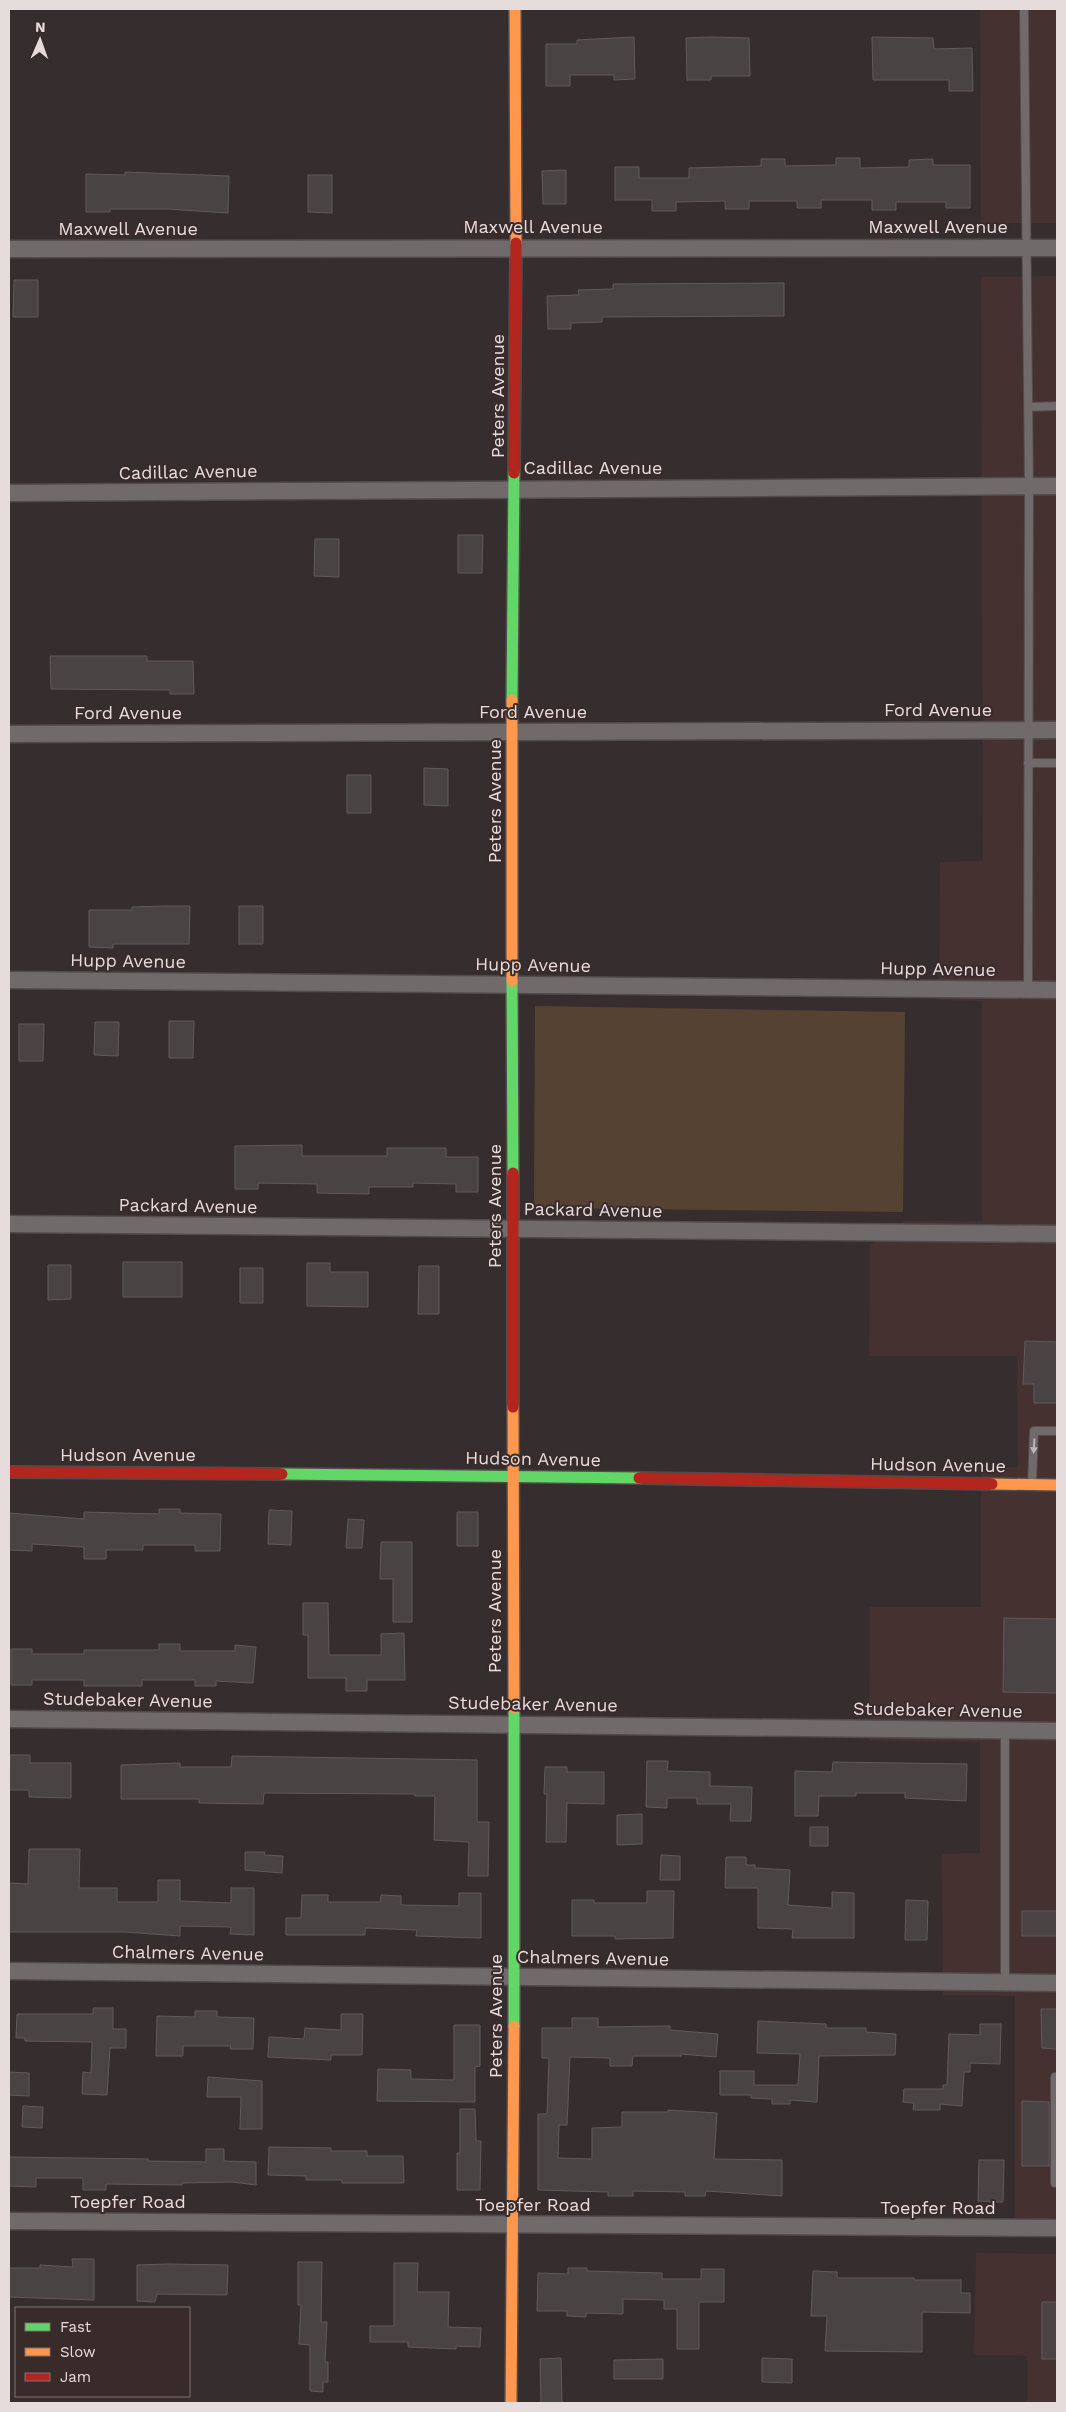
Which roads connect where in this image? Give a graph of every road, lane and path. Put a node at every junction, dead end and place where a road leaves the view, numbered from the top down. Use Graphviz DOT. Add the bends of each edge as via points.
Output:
graph roads {
  1 [pos="515,9"];
  2 [pos="1024,9"];
  3 [pos="516,247"];
  4 [pos="1026,248"];
  5 [pos="1057,248"];
  6 [pos="9,249"];
  7 [pos="1057,406"];
  8 [pos="1028,407"];
  9 [pos="1028,486"];
  10 [pos="1057,486"];
  11 [pos="515,489"];
  12 [pos="9,493"];
  13 [pos="1028,730"];
  14 [pos="1057,730"];
  15 [pos="512,732"];
  16 [pos="9,734"];
  17 [pos="1028,763"];
  18 [pos="1057,763"];
  19 [pos="9,980"];
  20 [pos="514,985"];
  21 [pos="1028,990"];
  22 [pos="1057,990"];
  23 [pos="9,1224"];
  24 [pos="512,1230"];
  25 [pos="1057,1234"];
  26 [pos="1057,1431"];
  27 [pos="9,1472"];
  28 [pos="513,1476"];
  29 [pos="1032,1484"];
  30 [pos="1057,1485"];
  31 [pos="9,1719"];
  32 [pos="512,1724"];
  33 [pos="1005,1731"];
  34 [pos="1057,1732"];
  35 [pos="9,1972"];
  36 [pos="514,1977"];
  37 [pos="1006,1983"];
  38 [pos="1057,1983"];
  39 [pos="1057,2077"];
  40 [pos="1056,2112"];
  41 [pos="1056,2148"];
  42 [pos="1057,2183"];
  43 [pos="9,2221"];
  44 [pos="511,2224"];
  45 [pos="1057,2228"];
  46 [pos="511,2403"];
  1 -- 3 [label="street, Peters Avenue"];
  2 -- 4 [label="lane"];
  3 -- 4 [label="street, Maxwell Avenue"];
  3 -- 6 [label="street, Maxwell Avenue"];
  3 -- 11 [label="street, Peters Avenue"];
  4 -- 5 [label="street, Maxwell Avenue"];
  4 -- 8 [label="lane"];
  7 -- 8 [label="lane"];
  8 -- 9 [label="lane"];
  9 -- 10 [label="street, Cadillac Avenue"];
  9 -- 11 [label="street, Cadillac Avenue"];
  9 -- 13 [label="lane"];
  11 -- 12 [label="street, Cadillac Avenue"];
  11 -- 15 [label="street, Peters Avenue"];
  13 -- 14 [label="street, Ford Avenue"];
  13 -- 15 [label="street, Ford Avenue"];
  13 -- 17 [label="lane"];
  15 -- 16 [label="street, Ford Avenue"];
  15 -- 20 [label="street, Peters Avenue"];
  17 -- 18 [label="lane"];
  17 -- 21 [label="lane"];
  19 -- 20 [label="street, Hupp Avenue"];
  20 -- 21 [label="street, Hupp Avenue"];
  20 -- 24 [label="street, Peters Avenue"];
  21 -- 22 [label="street, Hupp Avenue"];
  23 -- 24 [label="street, Packard Avenue"];
  24 -- 25 [label="street, Packard Avenue"];
  24 -- 28 [label="street, Peters Avenue"];
  26 -- 29 [label="lane, one-way" via="1034,1431"];
  27 -- 28 [label="street, Hudson Avenue"];
  28 -- 29 [label="street, Hudson Avenue"];
  28 -- 32 [label="street, Peters Avenue"];
  29 -- 30 [label="street, Hudson Avenue"];
  31 -- 32 [label="street, Studebaker Avenue"];
  32 -- 33 [label="street, Studebaker Avenue"];
  32 -- 36 [label="street, Peters Avenue"];
  33 -- 34 [label="street, Studebaker Avenue"];
  33 -- 37 [label="lane"];
  35 -- 36 [label="street, Chalmers Avenue"];
  36 -- 37 [label="street, Chalmers Avenue"];
  36 -- 44 [label="street, Peters Avenue"];
  37 -- 38 [label="street, Chalmers Avenue"];
  39 -- 40 [label="lane"];
  40 -- 41 [label="lane"];
  41 -- 42 [label="lane"];
  43 -- 44 [label="street, Toepfer Road"];
  44 -- 45 [label="street, Toepfer Road"];
  44 -- 46 [label="street, Peters Avenue"];
}
